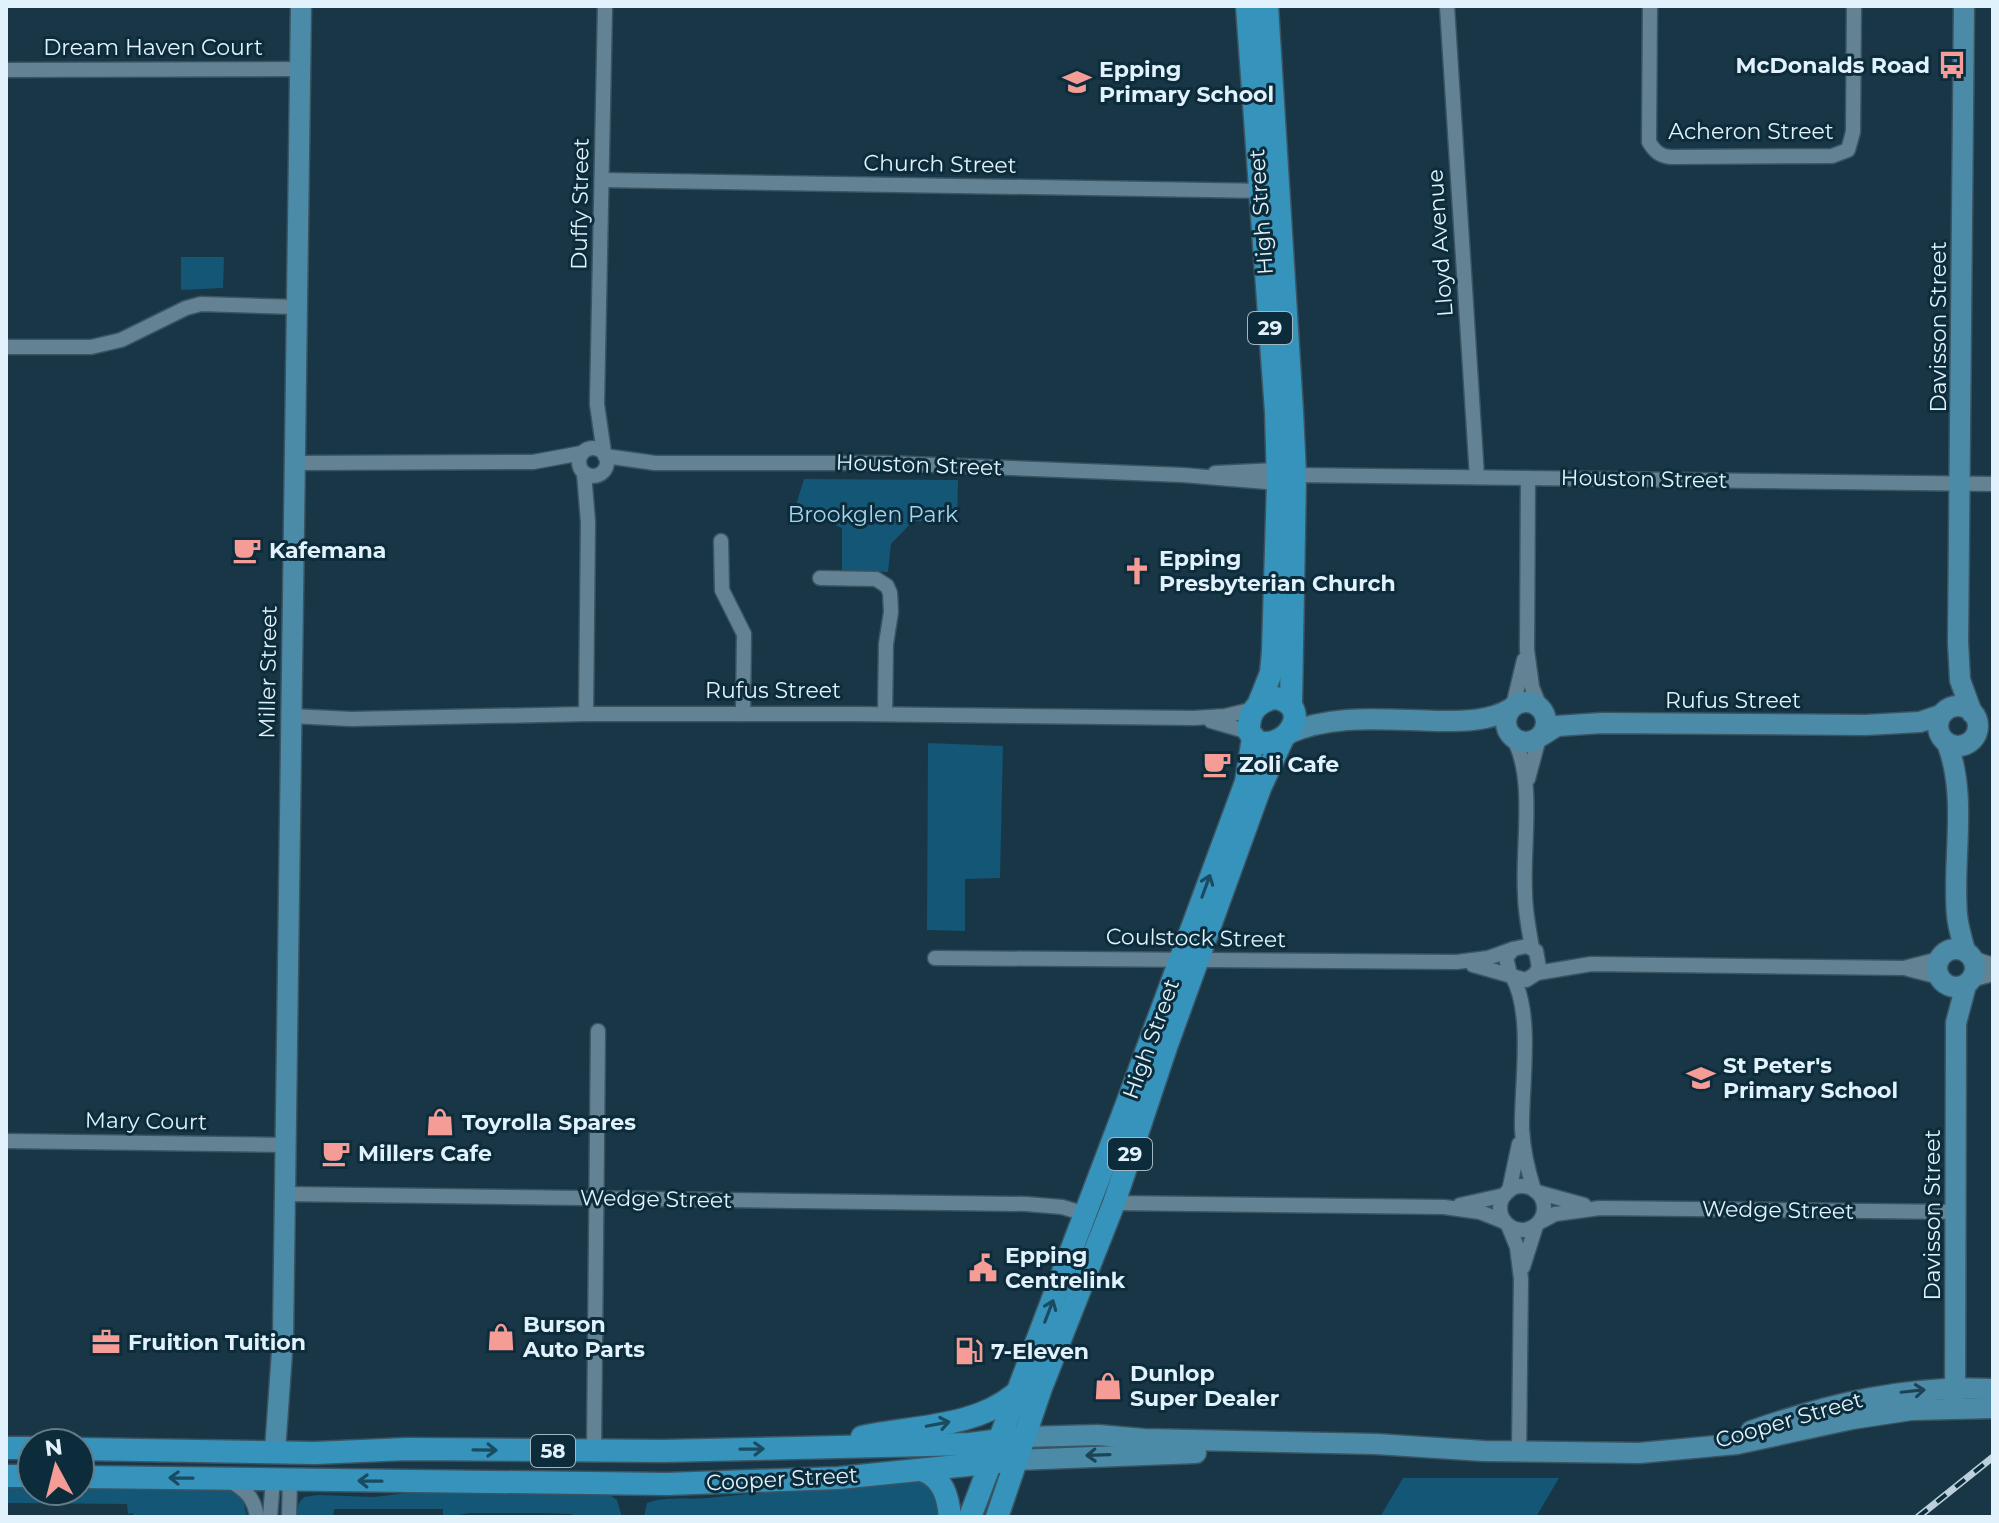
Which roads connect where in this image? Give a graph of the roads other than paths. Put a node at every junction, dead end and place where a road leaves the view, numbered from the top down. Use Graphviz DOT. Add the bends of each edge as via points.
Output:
graph roads {
  1 [pos="301,6"];
  2 [pos="605,6"];
  3 [pos="1247,6"];
  4 [pos="1267,6"];
  5 [pos="1447,6"];
  6 [pos="1650,6"];
  7 [pos="1854,6"];
  8 [pos="1965,8"];
  9 [pos="300,69"];
  10 [pos="6,70"];
  11 [pos="602,180"];
  12 [pos="1269,191"];
  13 [pos="296,307"];
  14 [pos="6,347"];
  15 [pos="597,404"];
  16 [pos="583,452"];
  17 [pos="604,455"];
  18 [pos="533,462"];
  19 [pos="295,463"];
  20 [pos="655,463"];
  21 [pos="591,473"];
  22 [pos="1283,476"];
  23 [pos="1477,477"];
  24 [pos="1528,478"];
  25 [pos="1961,484"];
  26 [pos="1993,484"];
  27 [pos="721,541"];
  28 [pos="820,578"];
  29 [pos="1958,642"];
  30 [pos="1527,650"];
  31 [pos="1292,705"];
  32 [pos="1257,706"];
  33 [pos="1511,708"];
  34 [pos="1542,708"];
  35 [pos="586,714"];
  36 [pos="743,714"];
  37 [pos="885,714"];
  38 [pos="1942,714"];
  39 [pos="1980,715"];
  40 [pos="1194,718"];
  41 [pos="1357,720"];
  42 [pos="1455,721"];
  43 [pos="291,722"];
  44 [pos="1602,723"];
  45 [pos="1865,725"];
  46 [pos="1993,732"];
  47 [pos="1251,735"];
  48 [pos="1284,737"];
  49 [pos="1512,737"];
  50 [pos="1540,737"];
  51 [pos="1958,741"];
  52 [pos="1525,791"];
  53 [pos="1524,894"];
  54 [pos="1514,948"];
  55 [pos="1534,950"];
  56 [pos="935,958"];
  57 [pos="1189,960"];
  58 [pos="1457,962"];
  59 [pos="1591,964"];
  60 [pos="1993,965"];
  61 [pos="1956,968"];
  62 [pos="1536,974"];
  63 [pos="1993,974"];
  64 [pos="1511,975"];
  65 [pos="1523,1029"];
  66 [pos="598,1031"];
  67 [pos="1522,1132"];
  68 [pos="6,1141"];
  69 [pos="286,1145"];
  70 [pos="1536,1191"];
  71 [pos="1507,1193"];
  72 [pos="285,1194"];
  73 [pos="596,1198"];
  74 [pos="1114,1203"];
  75 [pos="1088,1207"];
  76 [pos="1444,1207"];
  77 [pos="1600,1208"];
  78 [pos="1956,1212"];
  79 [pos="1506,1224"];
  80 [pos="1538,1224"];
  81 [pos="1521,1279"];
  82 [pos="1993,1389"];
  83 [pos="1016,1393"];
  84 [pos="1955,1397"];
  85 [pos="1993,1408"];
  86 [pos="1024,1437"];
  87 [pos="998,1440"];
  88 [pos="96,1449"];
  89 [pos="806,1449"];
  90 [pos="594,1451"];
  91 [pos="1484,1451"];
  92 [pos="282,1452"];
  93 [pos="1519,1452"];
  94 [pos="1017,1460"];
  95 [pos="992,1463"];
  96 [pos="922,1470"];
  97 [pos="96,1477"];
  98 [pos="226,1479"];
  99 [pos="282,1480"];
  100 [pos="642,1485"];
  101 [pos="257,1517"];
  102 [pos="270,1517"];
  103 [pos="289,1517"];
  104 [pos="950,1517"];
  105 [pos="970,1517"];
  106 [pos="997,1517"];
  1 -- 9 [label="street, Miller Street"];
  2 -- 11 [label="street, Duffy Street"];
  3 -- 12 [label="main road, High Street / 29"];
  4 -- 12 [label="main road, High Street / 29"];
  5 -- 23 [label="street, Lloyd Avenue"];
  6 -- 7 [label="street, Acheron Street" via="1648,134 1654,151 1662,156 1686,157 1832,156 1848,150 1853,132"];
  8 -- 25 [label="street, Davisson Street"];
  9 -- 10 [label="street, Dream Haven Court"];
  9 -- 13 [label="street, Miller Street"];
  11 -- 12 [label="street, Church Street"];
  11 -- 15 [label="street, Duffy Street"];
  12 -- 22 [label="main road, High Street / 29"];
  13 -- 14 [label="street" via="201,304 121,340 91,347"];
  13 -- 19 [label="street, Miller Street"];
  15 -- 16 [label="street, Duffy Street"];
  15 -- 17 [label="street, Duffy Street"];
  16 -- 17 [label="street" via="596,449"];
  16 -- 18 [label="street, Houston Street"];
  16 -- 21 [label="street" via="578,464"];
  17 -- 20 [label="street, Houston Street"];
  17 -- 21 [label="street" via="607,465"];
  18 -- 19 [label="street, Houston Street"];
  18 -- 21 [label="street, Houston Street"];
  19 -- 43 [label="street, Miller Street"];
  20 -- 21 [label="street, Houston Street"];
  20 -- 22 [label="street, Houston Street" via="870,463"];
  21 -- 35 [label="street"];
  22 -- 23 [label="street, Houston Street"];
  22 -- 31 [label="main road, High Street / 29"];
  22 -- 32 [label="main road, High Street / 29" via="1271,673"];
  23 -- 24 [label="street, Houston Street"];
  24 -- 25 [label="street, Houston Street"];
  24 -- 30 [label="street"];
  25 -- 26 [label="street, Houston Street"];
  25 -- 29 [label="street, Davisson Street"];
  27 -- 36 [label="street" via="722,590 744,634"];
  28 -- 37 [label="street" via="876,579 887,586 892,602"];
  29 -- 38 [label="street, Davisson Street"];
  29 -- 39 [label="street, Davisson Street" via="1960,680"];
  30 -- 33 [label="street"];
  30 -- 34 [label="street" via="1532,687"];
  31 -- 32 [label="main road" via="1276,698"];
  31 -- 41 [label="street"];
  31 -- 48 [label="main road, 29" via="1294,720"];
  32 -- 40 [label="street, Rufus Street"];
  32 -- 47 [label="main road, 29" via="1249,724"];
  33 -- 34 [label="street" via="1523,701"];
  33 -- 42 [label="street" via="1492,717"];
  33 -- 49 [label="street" via="1505,723"];
  34 -- 44 [label="street, Rufus Street"];
  34 -- 50 [label="street" via="1547,723"];
  35 -- 36 [label="street, Rufus Street"];
  35 -- 43 [label="street, Rufus Street"];
  36 -- 37 [label="street, Rufus Street"];
  37 -- 40 [label="street, Rufus Street"];
  38 -- 39 [label="street" via="1961,707"];
  38 -- 45 [label="street, Rufus Street" via="1920,722"];
  38 -- 51 [label="street" via="1939,731"];
  39 -- 51 [label="street" via="1978,728"];
  40 -- 47 [label="street, Rufus Street"];
  41 -- 42 [label="street"];
  41 -- 48 [label="street" via="1326,721"];
  42 -- 49 [label="street"];
  43 -- 69 [label="street, Miller Street"];
  44 -- 45 [label="street, Rufus Street"];
  44 -- 50 [label="street, Rufus Street" via="1557,726"];
  45 -- 51 [label="street, Rufus Street"];
  46 -- 51 [label="street"];
  47 -- 48 [label="main road" via="1265,744"];
  57 -- 47 [label="main road, High Street / 29, one-way" via="1246,782"];
  48 -- 57 [label="main road, High Street / 29"];
  49 -- 50 [label="street" via="1526,742"];
  49 -- 52 [label="street"];
  50 -- 52 [label="street"];
  51 -- 61 [label="street, Davisson Street"];
  52 -- 53 [label="street"];
  53 -- 54 [label="street"];
  53 -- 55 [label="street"];
  54 -- 55 [label="street"];
  54 -- 58 [label="street, Coulstock Street"];
  54 -- 64 [label="street" via="1506,958"];
  55 -- 59 [label="street"];
  55 -- 62 [label="street" via="1540,962"];
  56 -- 57 [label="street, Coulstock Street"];
  57 -- 58 [label="street, Coulstock Street"];
  57 -- 74 [label="main road, High Street / 29"];
  57 -- 75 [label="main road, High Street / 29"];
  58 -- 64 [label="street, Coulstock Street"];
  59 -- 61 [label="street"];
  59 -- 62 [label="street"];
  60 -- 61 [label="street"];
  61 -- 63 [label="street"];
  61 -- 78 [label="street, Davisson Street"];
  62 -- 64 [label="street" via="1521,980"];
  62 -- 65 [label="street"];
  64 -- 65 [label="street"];
  65 -- 67 [label="street"];
  66 -- 73 [label="street"];
  67 -- 70 [label="street"];
  67 -- 71 [label="street"];
  68 -- 69 [label="street, Mary Court"];
  69 -- 72 [label="street, Miller Street"];
  70 -- 71 [label="street" via="1522,1186"];
  70 -- 77 [label="street, Wedge Street"];
  70 -- 80 [label="street" via="1544,1210"];
  71 -- 76 [label="street, Wedge Street"];
  71 -- 79 [label="street" via="1500,1208"];
  72 -- 73 [label="street, Wedge Street"];
  72 -- 92 [label="street, Miller Street"];
  73 -- 75 [label="street, Wedge Street"];
  73 -- 90 [label="street"];
  74 -- 75 [label="main road, Wedge Street"];
  74 -- 76 [label="street, Wedge Street"];
  74 -- 86 [label="main road, High Street / 29"];
  83 -- 75 [label="main road, High Street / 29, one-way"];
  76 -- 79 [label="street, Wedge Street" via="1480,1212"];
  77 -- 78 [label="street, Wedge Street"];
  77 -- 80 [label="street, Wedge Street" via="1555,1214"];
  78 -- 84 [label="street, Davisson Street"];
  79 -- 80 [label="street" via="1522,1230"];
  79 -- 81 [label="street" via="1517,1247"];
  80 -- 81 [label="street"];
  81 -- 93 [label="street"];
  82 -- 84 [label="street, Cooper Street"];
  83 -- 87 [label="main road, High Street / 29"];
  89 -- 83 [label="main road, 58, one-way" via="967,1418 993,1410"];
  84 -- 85 [label="street, Cooper Street"];
  84 -- 93 [label="street, Cooper Street" via="1762,1440 1682,1450"];
  86 -- 87 [label="main road, Cooper Street / 58"];
  86 -- 91 [label="street, Cooper Street" via="1098,1435"];
  86 -- 94 [label="main road, High Street / 29"];
  87 -- 89 [label="main road, Cooper Street / 58"];
  87 -- 95 [label="main road, High Street / 29"];
  88 -- 92 [label="main road, Cooper Street / 58"];
  90 -- 89 [label="main road, Cooper Street / 58, one-way"];
  92 -- 90 [label="main road, Cooper Street / 58, one-way"];
  90 -- 100 [label="main road" via="637,1470"];
  91 -- 93 [label="street, Cooper Street"];
  91 -- 94 [label="street, Cooper Street, one-way"];
  92 -- 99 [label="main road"];
  94 -- 95 [label="main road, Cooper Street / 58"];
  94 -- 106 [label="main road, High Street / 29"];
  95 -- 96 [label="main road, Cooper Street / 58"];
  95 -- 105 [label="main road, High Street / 29"];
  96 -- 100 [label="main road, Cooper Street / 58"];
  96 -- 104 [label="main road" via="936,1477 947,1494"];
  98 -- 97 [label="main road, Cooper Street / 58, one-way"];
  98 -- 99 [label="main road, Cooper Street / 58"];
  98 -- 101 [label="street" via="253,1499"];
  100 -- 99 [label="main road, Cooper Street / 58, one-way"];
  99 -- 102 [label="street"];
  99 -- 103 [label="street"];
}
